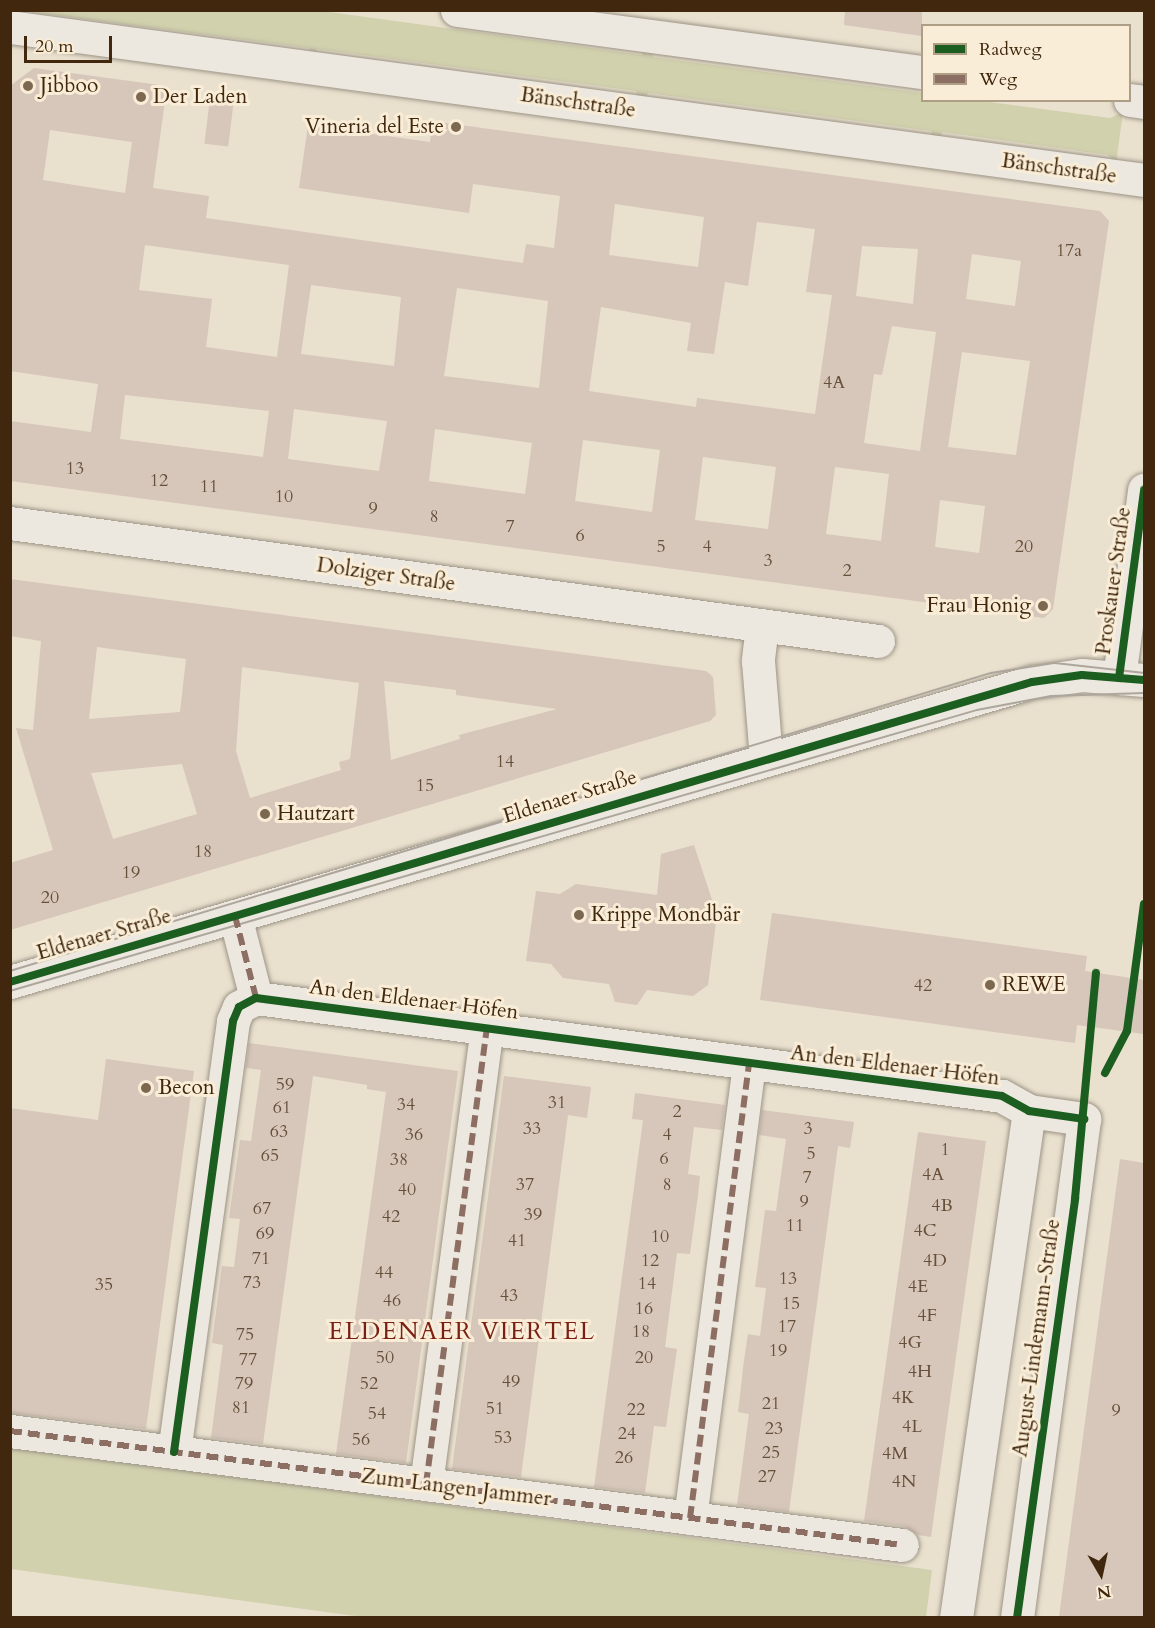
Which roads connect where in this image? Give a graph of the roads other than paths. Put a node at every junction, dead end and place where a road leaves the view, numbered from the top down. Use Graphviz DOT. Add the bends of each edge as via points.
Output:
graph roads {
  1 [pos="457,10"];
  2 [pos="10,27"];
  3 [pos="921,72"];
  4 [pos="1144,180"];
  5 [pos="1144,490"];
  6 [pos="10,523"];
  7 [pos="762,626"];
  8 [pos="878,640"];
  9 [pos="1132,679"];
  10 [pos="766,758"];
  11 [pos="235,916"];
  12 [pos="10,982"];
  13 [pos="256,998"];
  14 [pos="487,1027"];
  15 [pos="748,1065"];
  16 [pos="1029,1111"];
  17 [pos="10,1431"];
  18 [pos="174,1452"];
  19 [pos="426,1484"];
  20 [pos="690,1518"];
  21 [pos="902,1545"];
  22 [pos="956,1617"];
  23 [pos="1017,1617"];
  1 -- 3 [label="street"];
  2 -- 4 [label="street, Bänschstraße"];
  5 -- 9 [label="street, Proskauer Straße"];
  6 -- 7 [label="street, Dolziger Straße"];
  7 -- 8 [label="street, Dolziger Straße"];
  7 -- 10 [label="street" via="758,661"];
  9 -- 10 [label="street, Eldenaer Straße" via="1053,677"];
  10 -- 11 [label="street, Eldenaer Straße"];
  11 -- 12 [label="street, Eldenaer Straße"];
  11 -- 13 [label="street"];
  13 -- 14 [label="street, An den Eldenaer Höfen"];
  13 -- 18 [label="street" via="239,1007 233,1021"];
  14 -- 15 [label="street, An den Eldenaer Höfen"];
  14 -- 19 [label="street, An den Eldenaer Höfen"];
  15 -- 16 [label="street, An den Eldenaer Höfen" via="1002,1096"];
  15 -- 20 [label="street"];
  16 -- 22 [label="street, August-Lindemann-Straße"];
  16 -- 23 [label="street, August-Lindemann-Straße" via="1084,1119"];
  17 -- 18 [label="street, Zum Langen Jammer"];
  18 -- 19 [label="street, Zum Langen Jammer"];
  19 -- 20 [label="street, Zum Langen Jammer"];
  20 -- 21 [label="street, Zum Langen Jammer"];
}
